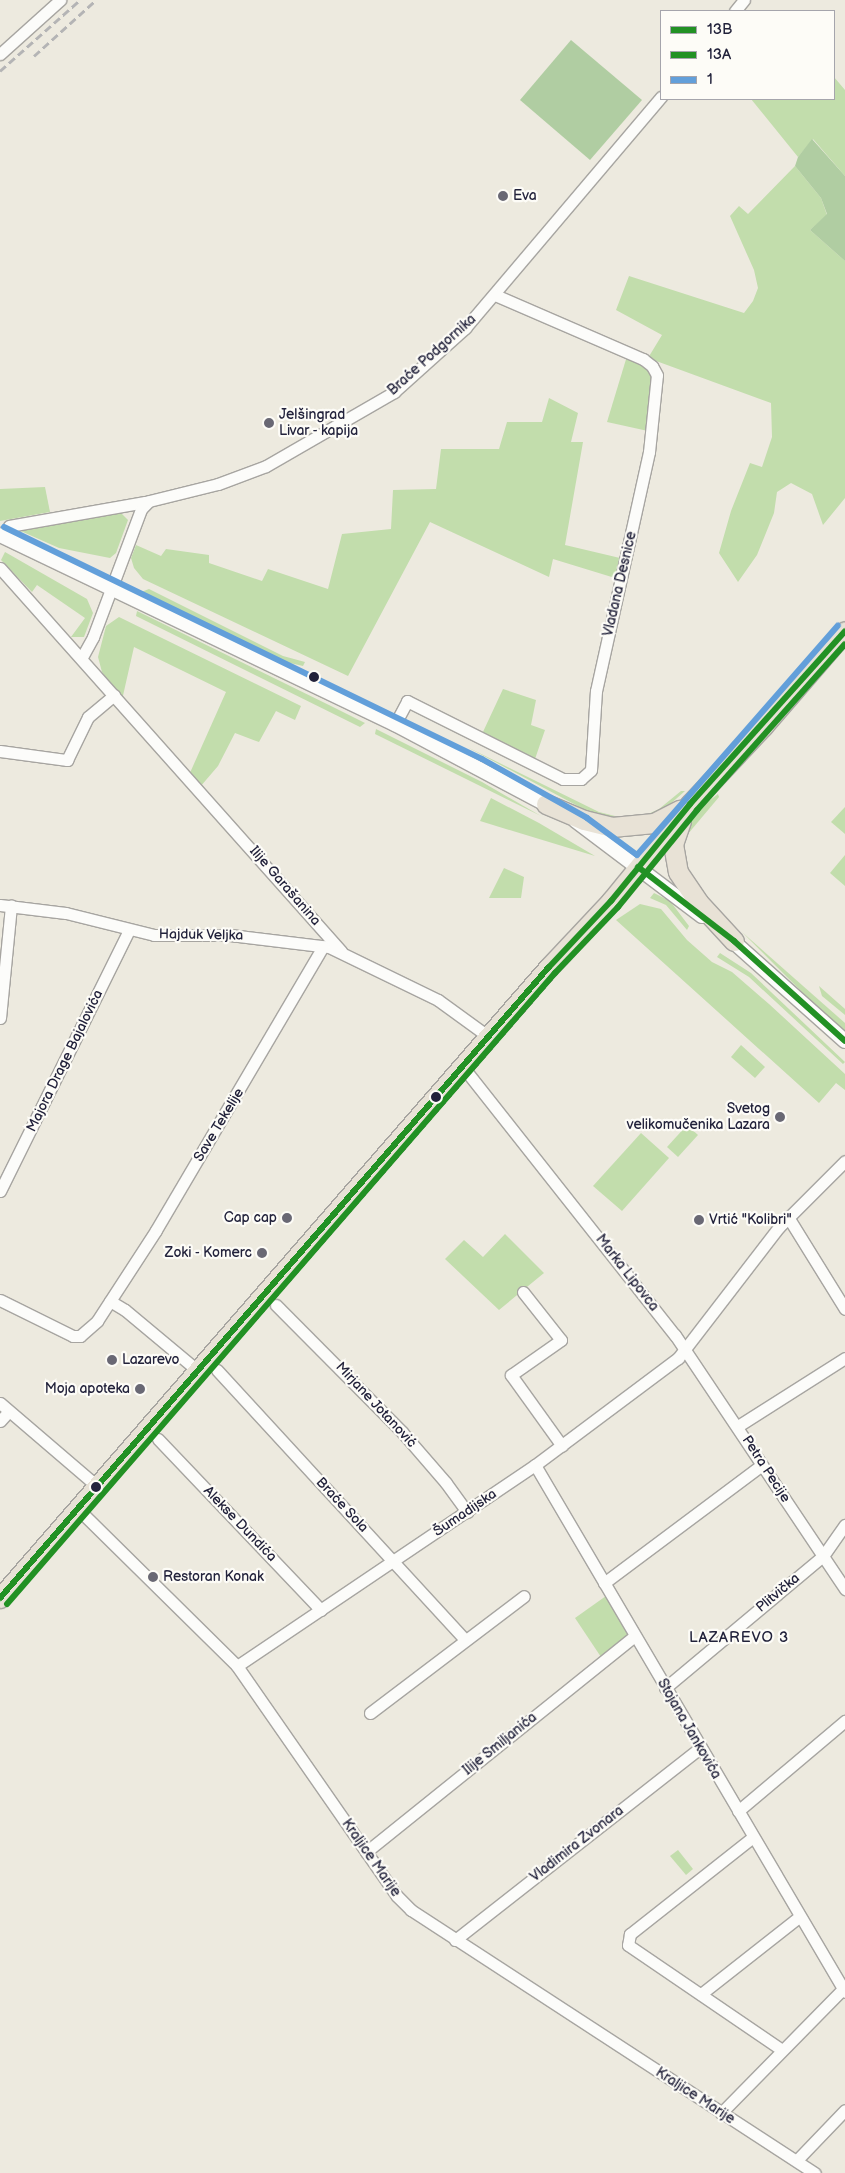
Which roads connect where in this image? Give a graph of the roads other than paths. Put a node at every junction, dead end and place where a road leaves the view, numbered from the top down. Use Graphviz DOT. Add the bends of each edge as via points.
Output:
graph roads {
  1 [pos="60,0"];
  2 [pos="744,0"];
  3 [pos="736,10"];
  4 [pos="0,54"];
  5 [pos="660,98"];
  6 [pos="495,294"];
  7 [pos="149,501"];
  8 [pos="5,530"];
  9 [pos="0,568"];
  10 [pos="112,588"];
  11 [pos="845,631"];
  12 [pos="82,657"];
  13 [pos="114,695"];
  14 [pos="395,724"];
  15 [pos="0,751"];
  16 [pos="546,804"];
  17 [pos="690,804"];
  18 [pos="638,866"];
  19 [pos="5,906"];
  20 [pos="129,930"];
  21 [pos="734,941"];
  22 [pos="323,946"];
  23 [pos="343,952"];
  24 [pos="0,1018"];
  25 [pos="489,1037"];
  26 [pos="845,1041"];
  27 [pos="463,1067"];
  28 [pos="845,1161"];
  29 [pos="0,1191"];
  30 [pos="788,1217"];
  31 [pos="523,1292"];
  32 [pos="0,1300"];
  33 [pos="110,1301"];
  34 [pos="276,1305"];
  35 [pos="845,1309"];
  36 [pos="685,1350"];
  37 [pos="845,1358"];
  38 [pos="197,1370"];
  39 [pos="217,1370"];
  40 [pos="0,1403"];
  41 [pos="9,1411"];
  42 [pos="0,1422"];
  43 [pos="738,1426"];
  44 [pos="158,1439"];
  45 [pos="562,1446"];
  46 [pos="535,1465"];
  47 [pos="762,1465"];
  48 [pos="97,1486"];
  49 [pos="78,1509"];
  50 [pos="467,1512"];
  51 [pos="845,1525"];
  52 [pos="823,1556"];
  53 [pos="394,1561"];
  54 [pos="604,1583"];
  55 [pos="845,1589"];
  56 [pos="524,1596"];
  57 [pos="0,1598"];
  58 [pos="321,1610"];
  59 [pos="635,1636"];
  60 [pos="465,1640"];
  61 [pos="237,1666"];
  62 [pos="665,1688"];
  63 [pos="370,1713"];
  64 [pos="845,1721"];
  65 [pos="700,1748"];
  66 [pos="738,1811"];
  67 [pos="753,1837"];
  68 [pos="366,1852"];
  69 [pos="799,1917"];
  70 [pos="455,1940"];
  71 [pos="844,1989"];
  72 [pos="701,1994"];
  73 [pos="782,2050"];
  74 [pos="845,2110"];
  75 [pos="721,2113"];
  76 [pos="797,2160"];
  77 [pos="815,2173"];
  1 -- 4 [label="street"];
  2 -- 3 [label="street"];
  5 -- 6 [label="street, Braće Podgornika"];
  6 -- 7 [label="street, Braće Podgornika" via="430,361 394,392 349,421 266,466 218,484"];
  6 -- 14 [label="street, Vladana Desnice" via="643,359 657,375 648,452 596,691 591,770 581,779 563,780 407,700"];
  7 -- 8 [label="street, Braće Podgornika"];
  7 -- 10 [label="street" via="141,509"];
  8 -- 10 [label="street" via="25,547"];
  9 -- 12 [label="street, Ilije Garašanina"];
  10 -- 12 [label="street"];
  10 -- 14 [label="street"];
  11 -- 17 [label="main road" via="764,726"];
  12 -- 13 [label="street, Ilije Garašanina"];
  13 -- 15 [label="street" via="88,717 67,760"];
  13 -- 23 [label="street, Ilije Garašanina"];
  14 -- 16 [label="street"];
  16 -- 17 [label="main road" via="599,825 624,827 654,823"];
  16 -- 18 [label="street"];
  17 -- 18 [label="main road"];
  17 -- 21 [label="main road" via="675,832 674,862 685,886"];
  18 -- 21 [label="street"];
  18 -- 25 [label="main road"];
  19 -- 20 [label="street, Hajduk Veljka" via="60,912"];
  19 -- 24 [label="street"];
  20 -- 22 [label="street, Hajduk Veljka" via="171,937 258,937"];
  20 -- 29 [label="street, Majora Drage Bajalovića"];
  21 -- 26 [label="street"];
  22 -- 23 [label="street, Hajduk Veljka"];
  22 -- 33 [label="street, Save Tekelije" via="156,1230"];
  23 -- 25 [label="street, Ilije Garašanina" via="438,1000"];
  25 -- 27 [label="main road"];
  27 -- 36 [label="street, Marka Lipovca"];
  27 -- 38 [label="main road"];
  28 -- 30 [label="street"];
  30 -- 35 [label="street"];
  30 -- 36 [label="street"];
  31 -- 45 [label="street" via="561,1340 511,1375"];
  32 -- 33 [label="street, Save Tekelije" via="74,1336 85,1332"];
  33 -- 38 [label="street"];
  34 -- 50 [label="street, Mirjane Jotanović" via="402,1432"];
  36 -- 43 [label="street, Petra Pecije"];
  36 -- 45 [label="street, Šumadijska"];
  37 -- 43 [label="street"];
  38 -- 48 [label="main road"];
  39 -- 53 [label="street, Braće Sola"];
  40 -- 41 [label="street"];
  41 -- 42 [label="street"];
  41 -- 48 [label="street"];
  43 -- 47 [label="street, Petra Pecije"];
  44 -- 58 [label="street, Alekse Dundića"];
  45 -- 46 [label="street, Šumadijska"];
  46 -- 50 [label="street, Šumadijska"];
  46 -- 54 [label="street, Stojana Jankovića"];
  47 -- 52 [label="street, Petra Pecije"];
  47 -- 54 [label="street"];
  48 -- 49 [label="main road"];
  49 -- 57 [label="main road"];
  49 -- 61 [label="street, Kraljice Marije"];
  50 -- 53 [label="street, Šumadijska"];
  51 -- 52 [label="street, Plitvička"];
  52 -- 55 [label="street, Petra Pecije"];
  52 -- 62 [label="street, Plitvička"];
  53 -- 58 [label="street, Šumadijska"];
  53 -- 60 [label="street, Braće Sola"];
  54 -- 59 [label="street, Stojana Jankovića"];
  56 -- 60 [label="street"];
  58 -- 61 [label="street, Šumadijska"];
  59 -- 62 [label="street, Stojana Jankovića"];
  59 -- 68 [label="street, Ilije Smiljanića"];
  60 -- 63 [label="street"];
  61 -- 68 [label="street, Kraljice Marije"];
  62 -- 65 [label="street, Stojana Jankovića"];
  64 -- 66 [label="street"];
  65 -- 66 [label="street, Stojana Jankovića"];
  65 -- 70 [label="street, Vladimira Zvonara"];
  66 -- 67 [label="street, Stojana Jankovića"];
  67 -- 69 [label="street, Stojana Jankovića"];
  67 -- 72 [label="street" via="628,1938 630,1948"];
  68 -- 70 [label="street, Kraljice Marije" via="407,1906"];
  69 -- 71 [label="street, Stojana Jankovića"];
  69 -- 72 [label="street"];
  70 -- 75 [label="street, Kraljice Marije"];
  71 -- 73 [label="street"];
  72 -- 73 [label="street"];
  73 -- 75 [label="street"];
  74 -- 76 [label="street"];
  75 -- 76 [label="street, Kraljice Marije"];
  76 -- 77 [label="street, Kraljice Marije"];
}
